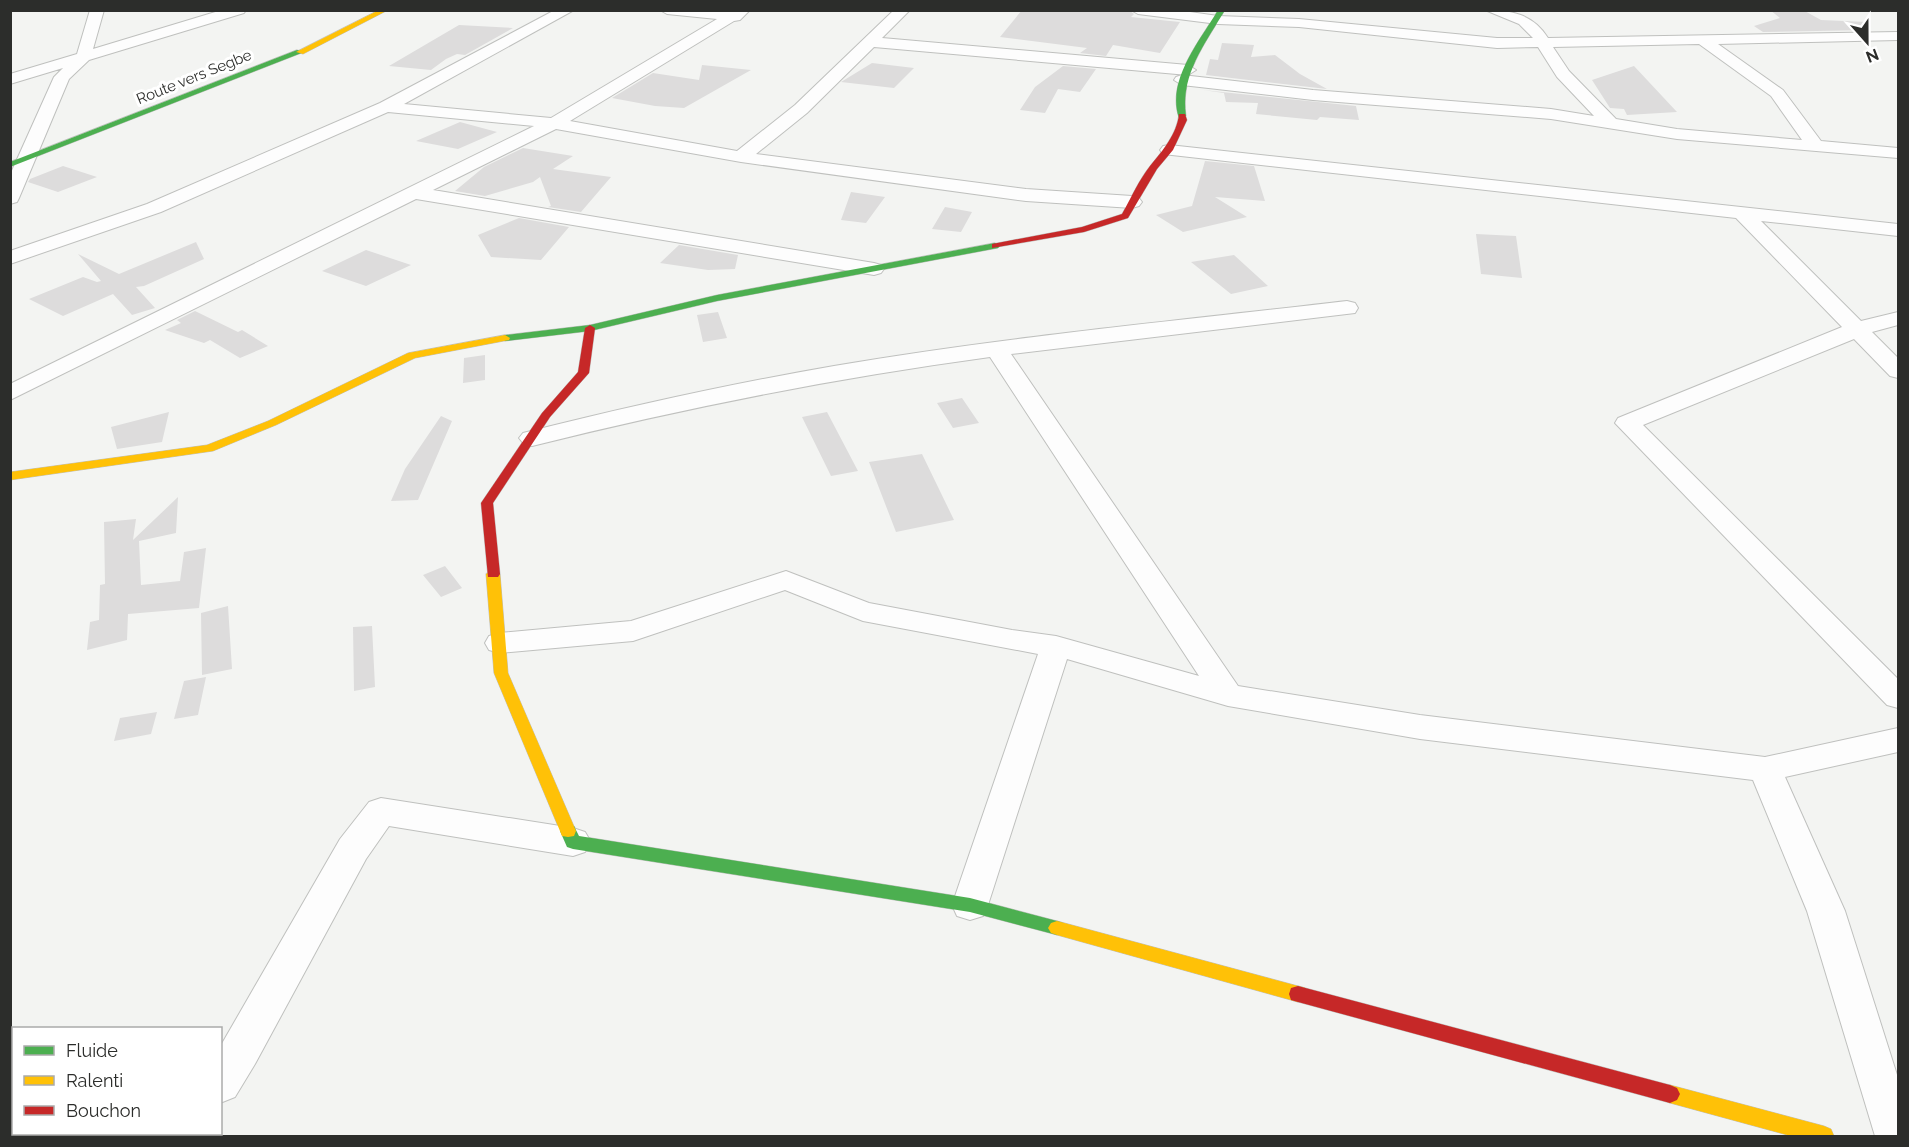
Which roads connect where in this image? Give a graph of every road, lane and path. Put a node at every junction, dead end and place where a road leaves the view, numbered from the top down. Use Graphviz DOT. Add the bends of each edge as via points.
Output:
graph roads {
  1 [pos="97,10"];
  2 [pos="239,10"];
  3 [pos="385,10"];
  4 [pos="567,10"];
  5 [pos="667,10"];
  6 [pos="903,10"];
  7 [pos="1138,10"];
  8 [pos="1492,10"];
  9 [pos="739,14"];
  10 [pos="1220,15"];
  11 [pos="1899,36"];
  12 [pos="1703,40"];
  13 [pos="871,42"];
  14 [pos="1543,43"];
  15 [pos="82,58"];
  16 [pos="1185,75"];
  17 [pos="10,79"];
  18 [pos="386,107"];
  19 [pos="554,123"];
  20 [pos="1611,124"];
  21 [pos="1814,144"];
  22 [pos="1170,150"];
  23 [pos="1899,153"];
  24 [pos="741,157"];
  25 [pos="18,163"];
  26 [pos="414,193"];
  27 [pos="10,198"];
  28 [pos="1132,202"];
  29 [pos="1741,212"];
  30 [pos="1899,230"];
  31 [pos="10,258"];
  32 [pos="874,269"];
  33 [pos="1347,308"];
  34 [pos="1899,318"];
  35 [pos="590,328"];
  36 [pos="1858,329"];
  37 [pos="996,349"];
  38 [pos="1899,371"];
  39 [pos="10,393"];
  40 [pos="532,438"];
  41 [pos="10,476"];
  42 [pos="500,643"];
  43 [pos="1056,646"];
  44 [pos="1228,695"];
  45 [pos="1899,697"];
  46 [pos="1899,740"];
  47 [pos="1765,769"];
  48 [pos="573,842"];
  49 [pos="970,905"];
  50 [pos="222,1081"];
  51 [pos="1824,1137"];
  52 [pos="1896,1137"];
  1 -- 15 [label="street"];
  2 -- 15 [label="street"];
  3 -- 25 [label="street, Route vers Segbe" via="283,60"];
  4 -- 18 [label="street"];
  5 -- 9 [label="street"];
  6 -- 13 [label="street"];
  7 -- 10 [label="street"];
  8 -- 14 [label="street" via="1524,21"];
  9 -- 19 [label="street"];
  10 -- 14 [label="street" via="1497,43"];
  10 -- 16 [label="street"];
  11 -- 12 [label="street"];
  12 -- 14 [label="street"];
  12 -- 21 [label="street" via="1777,93"];
  13 -- 16 [label="street"];
  13 -- 24 [label="street" via="801,109"];
  14 -- 20 [label="street" via="1563,74"];
  15 -- 17 [label="street"];
  15 -- 25 [label="street" via="62,77"];
  16 -- 20 [label="street" via="1313,95 1551,114"];
  16 -- 22 [label="street" via="1178,101 1183,120"];
  18 -- 19 [label="street"];
  18 -- 31 [label="street" via="154,208"];
  19 -- 24 [label="street"];
  19 -- 26 [label="street"];
  20 -- 21 [label="street" via="1677,134"];
  21 -- 23 [label="street"];
  22 -- 28 [label="street"];
  22 -- 29 [label="street"];
  24 -- 28 [label="street" via="1026,195"];
  25 -- 27 [label="street"];
  26 -- 32 [label="street"];
  26 -- 39 [label="street"];
  28 -- 32 [label="street" via="1125,216 1084,229"];
  29 -- 30 [label="street"];
  29 -- 36 [label="street"];
  32 -- 35 [label="street" via="717,298"];
  33 -- 37 [label="street"];
  34 -- 36 [label="street"];
  35 -- 40 [label="street" via="583,373 546,415"];
  35 -- 41 [label="street" via="518,336 412,356 272,423 209,448"];
  36 -- 38 [label="street"];
  36 -- 45 [label="street" via="1627,423"];
  37 -- 40 [label="street" via="876,366 655,407"];
  37 -- 44 [label="street"];
  40 -- 42 [label="street" via="487,503"];
  42 -- 43 [label="street" via="633,631 786,580 863,611"];
  42 -- 48 [label="street" via="501,673"];
  43 -- 44 [label="street"];
  43 -- 49 [label="street"];
  44 -- 47 [label="street" via="1420,727"];
  46 -- 47 [label="street"];
  47 -- 52 [label="street" via="1826,910"];
  48 -- 49 [label="street"];
  48 -- 50 [label="street" via="381,811 353,849"];
  49 -- 51 [label="street"];
}
